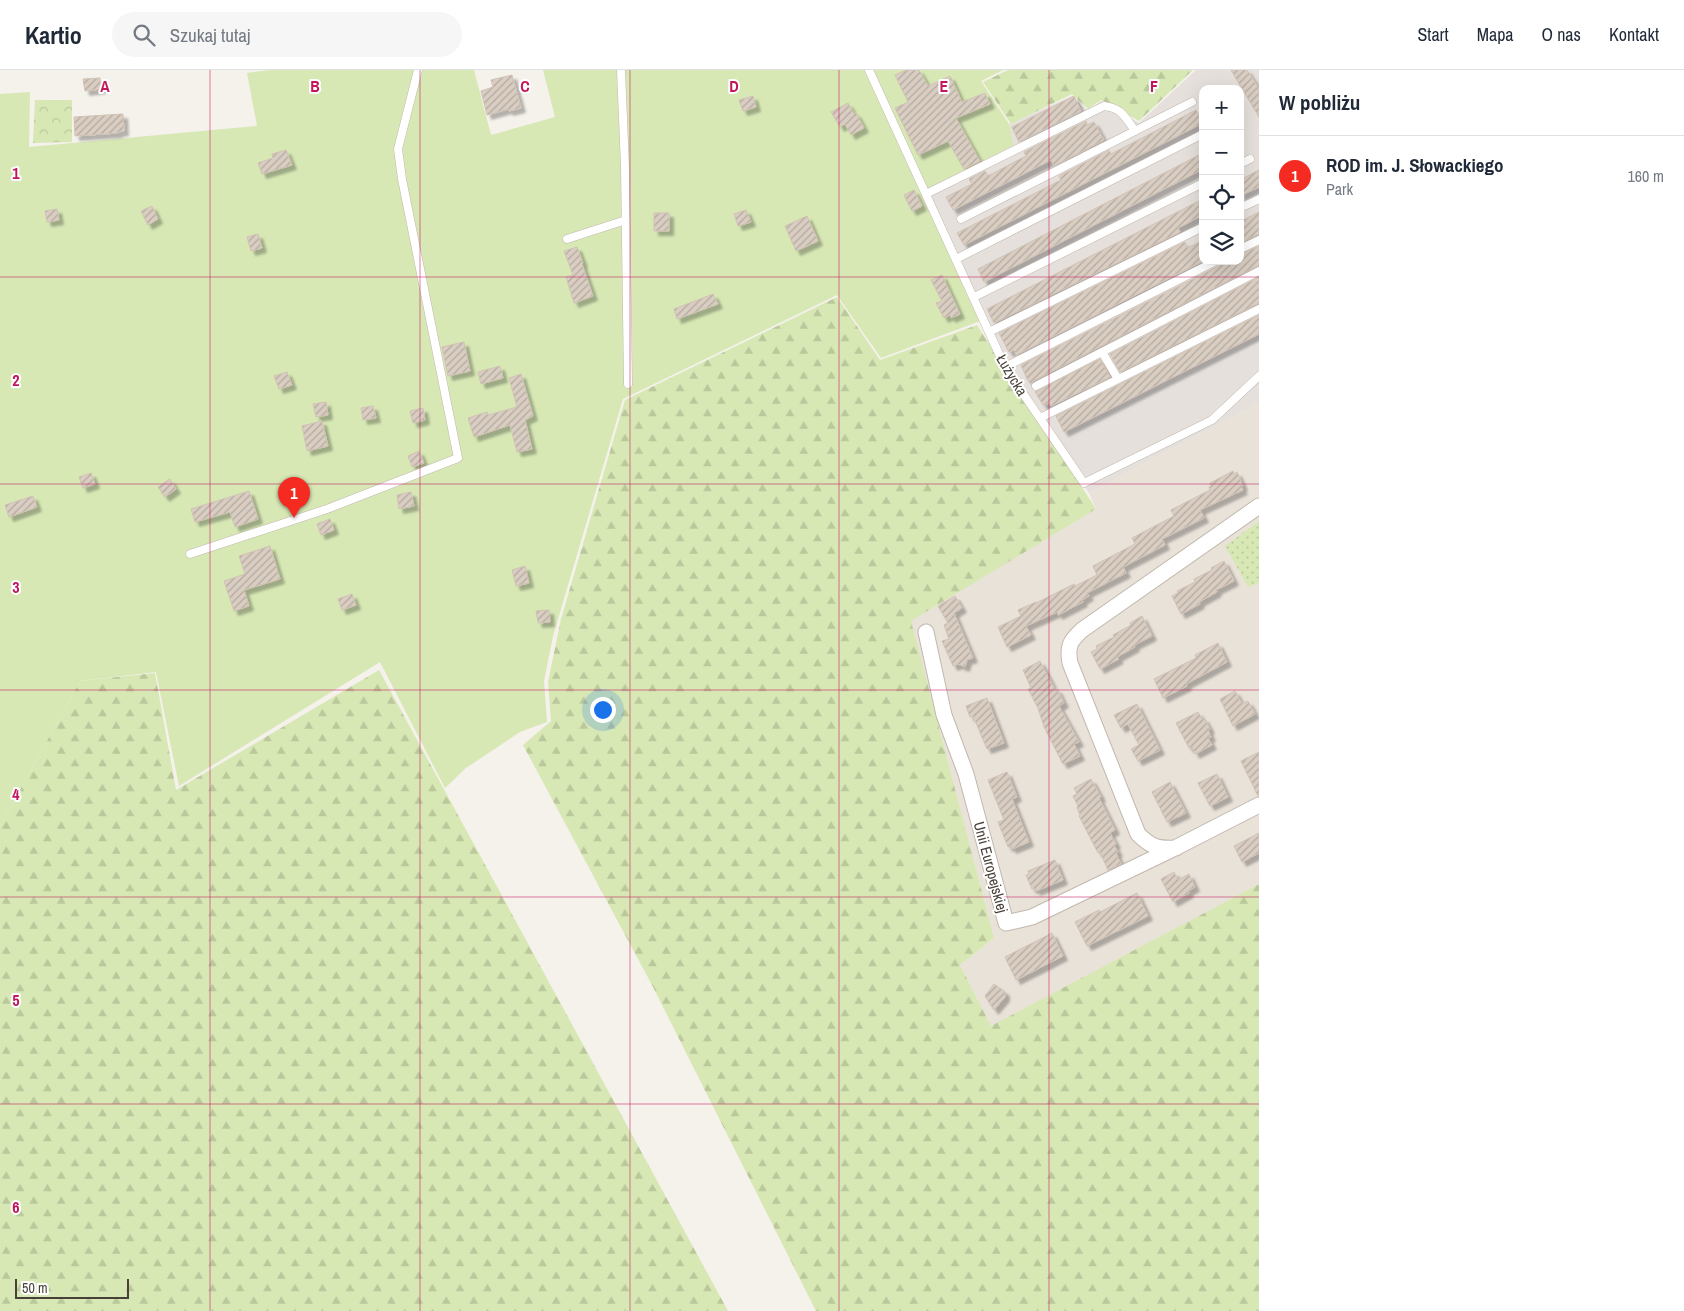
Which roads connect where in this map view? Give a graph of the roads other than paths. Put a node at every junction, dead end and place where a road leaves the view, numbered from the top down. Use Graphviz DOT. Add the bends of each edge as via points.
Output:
graph roads {
  1 [pos="418,70"];
  2 [pos="622,70"];
  3 [pos="869,70"];
  4 [pos="1192,102"];
  5 [pos="1135,131"];
  6 [pos="1199,136"];
  7 [pos="1250,159"];
  8 [pos="1244,162"];
  9 [pos="1199,185"];
  10 [pos="926,194"];
  11 [pos="1259,199"];
  12 [pos="1244,206"];
  13 [pos="960,219"];
  14 [pos="626,220"];
  15 [pos="1199,229"];
  16 [pos="567,239"];
  17 [pos="1259,240"];
  18 [pos="1244,247"];
  19 [pos="956,259"];
  20 [pos="1208,265"];
  21 [pos="1259,271"];
  22 [pos="974,297"];
  23 [pos="1259,309"];
  24 [pos="989,332"];
  25 [pos="1102,352"];
  26 [pos="1005,368"];
  27 [pos="1259,376"];
  28 [pos="1118,379"];
  29 [pos="628,384"];
  30 [pos="1036,386"];
  31 [pos="1040,418"];
  32 [pos="1259,506"];
  33 [pos="190,554"];
  34 [pos="926,632"];
  35 [pos="1259,806"];
  36 [pos="1177,848"];
  1 -- 33 [label="lane" via="398,149 458,458 328,509"];
  2 -- 14 [label="lane"];
  3 -- 10 [label="lane, Łużycka"];
  4 -- 5 [label="lane"];
  5 -- 10 [label="lane" via="1122,112 1104,106"];
  5 -- 13 [label="lane"];
  6 -- 19 [label="lane"];
  7 -- 8 [label="lane"];
  9 -- 22 [label="lane"];
  10 -- 19 [label="lane, Łużycka"];
  11 -- 12 [label="lane"];
  14 -- 16 [label="lane"];
  14 -- 29 [label="lane"];
  15 -- 24 [label="lane"];
  17 -- 18 [label="lane"];
  19 -- 22 [label="lane, Łużycka"];
  20 -- 26 [label="lane"];
  21 -- 25 [label="lane"];
  22 -- 24 [label="lane, Łużycka"];
  23 -- 28 [label="lane"];
  24 -- 26 [label="lane, Łużycka"];
  25 -- 28 [label="lane"];
  25 -- 30 [label="lane"];
  26 -- 31 [label="lane, Łużycka"];
  27 -- 31 [label="lane, Łużycka" via="1212,420 1084,483"];
  28 -- 31 [label="lane"];
  32 -- 36 [label="street" via="1082,630 1072,639 1068,651 1138,834 1161,848"];
  34 -- 36 [label="street, Unii Europejskiej" via="944,715 966,774 1006,923 1032,917"];
  35 -- 36 [label="street, Unii Europejskiej"];
}
